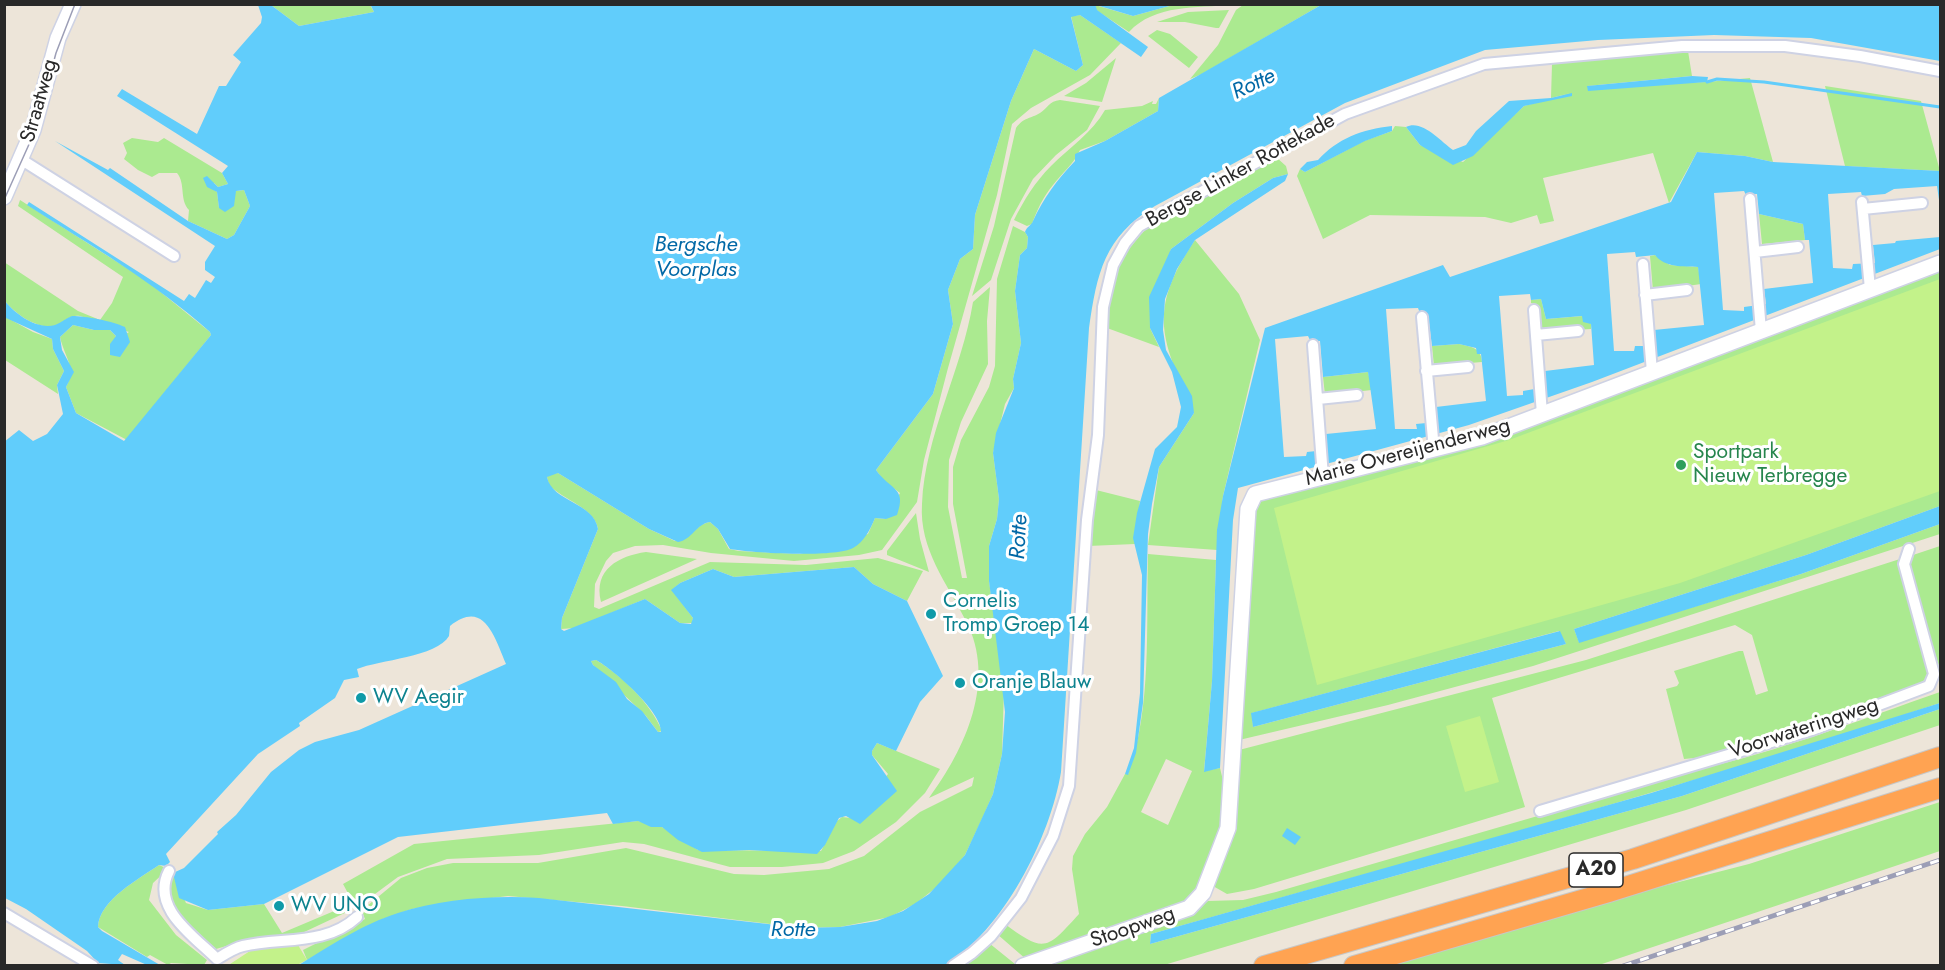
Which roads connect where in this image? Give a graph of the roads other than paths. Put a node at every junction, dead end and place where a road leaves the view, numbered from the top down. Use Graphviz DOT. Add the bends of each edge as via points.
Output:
graph roads {
  1 [pos="73,4"];
  2 [pos="1941,71"];
  3 [pos="22,160"];
  4 [pos="4,197"];
  5 [pos="1750,199"];
  6 [pos="1922,203"];
  7 [pos="1798,247"];
  8 [pos="1755,252"];
  9 [pos="174,256"];
  10 [pos="1941,263"];
  11 [pos="1643,264"];
  12 [pos="1870,285"];
  13 [pos="1687,291"];
  14 [pos="1646,295"];
  15 [pos="1534,310"];
  16 [pos="1422,317"];
  17 [pos="1761,325"];
  18 [pos="1578,331"];
  19 [pos="1536,335"];
  20 [pos="1313,345"];
  21 [pos="1468,367"];
  22 [pos="1652,367"];
  23 [pos="1426,371"];
  24 [pos="1357,395"];
  25 [pos="1318,399"];
  26 [pos="1542,407"];
  27 [pos="1433,445"];
  28 [pos="1323,472"];
  29 [pos="1910,549"];
  30 [pos="1941,757"];
  31 [pos="1941,788"];
  32 [pos="1540,811"];
  33 [pos="169,871"];
  34 [pos="1203,893"];
  35 [pos="4,913"];
  36 [pos="357,917"];
  37 [pos="215,962"];
  38 [pos="93,966"];
  39 [pos="953,966"];
  40 [pos="1023,966"];
  41 [pos="1264,966"];
  42 [pos="1354,966"];
  1 -- 3 [label="street, Straatweg" via="58,38"];
  2 -- 39 [label="street, Bergse Linker Rottekade" via="1785,46 1682,46 1484,64 1345,114 1139,226 1113,265 1103,307 1098,435 1087,520 1069,786 1053,836 1021,898 991,936"];
  3 -- 4 [label="street, Straatweg"];
  3 -- 9 [label="street"];
  5 -- 8 [label="street"];
  6 -- 12 [label="street" via="1863,206"];
  7 -- 8 [label="street"];
  8 -- 17 [label="street"];
  10 -- 12 [label="street, Marie Overeijenderweg"];
  11 -- 14 [label="street"];
  12 -- 17 [label="street, Marie Overeijenderweg"];
  13 -- 14 [label="street"];
  14 -- 22 [label="street"];
  15 -- 19 [label="street"];
  16 -- 23 [label="street"];
  17 -- 22 [label="street, Marie Overeijenderweg"];
  18 -- 19 [label="street"];
  19 -- 26 [label="street"];
  20 -- 25 [label="street"];
  21 -- 23 [label="street"];
  22 -- 26 [label="street, Marie Overeijenderweg"];
  23 -- 27 [label="street"];
  24 -- 25 [label="street"];
  25 -- 28 [label="street"];
  26 -- 27 [label="street, Marie Overeijenderweg" via="1482,437"];
  27 -- 28 [label="street, Marie Overeijenderweg"];
  28 -- 34 [label="street, Marie Overeijenderweg" via="1255,494 1249,503 1228,828"];
  29 -- 32 [label="street, Voorwateringweg" via="1904,564 1934,674 1929,686 1812,730"];
  30 -- 41 [label="highway, A20" via="1633,859"];
  31 -- 42 [label="highway, A20" via="1609,892"];
  33 -- 37 [label="street" via="164,894 173,917"];
  34 -- 40 [label="street, Stoopweg" via="1189,908"];
  35 -- 38 [label="street"];
  36 -- 37 [label="street" via="328,933 295,941 241,946"];
}
